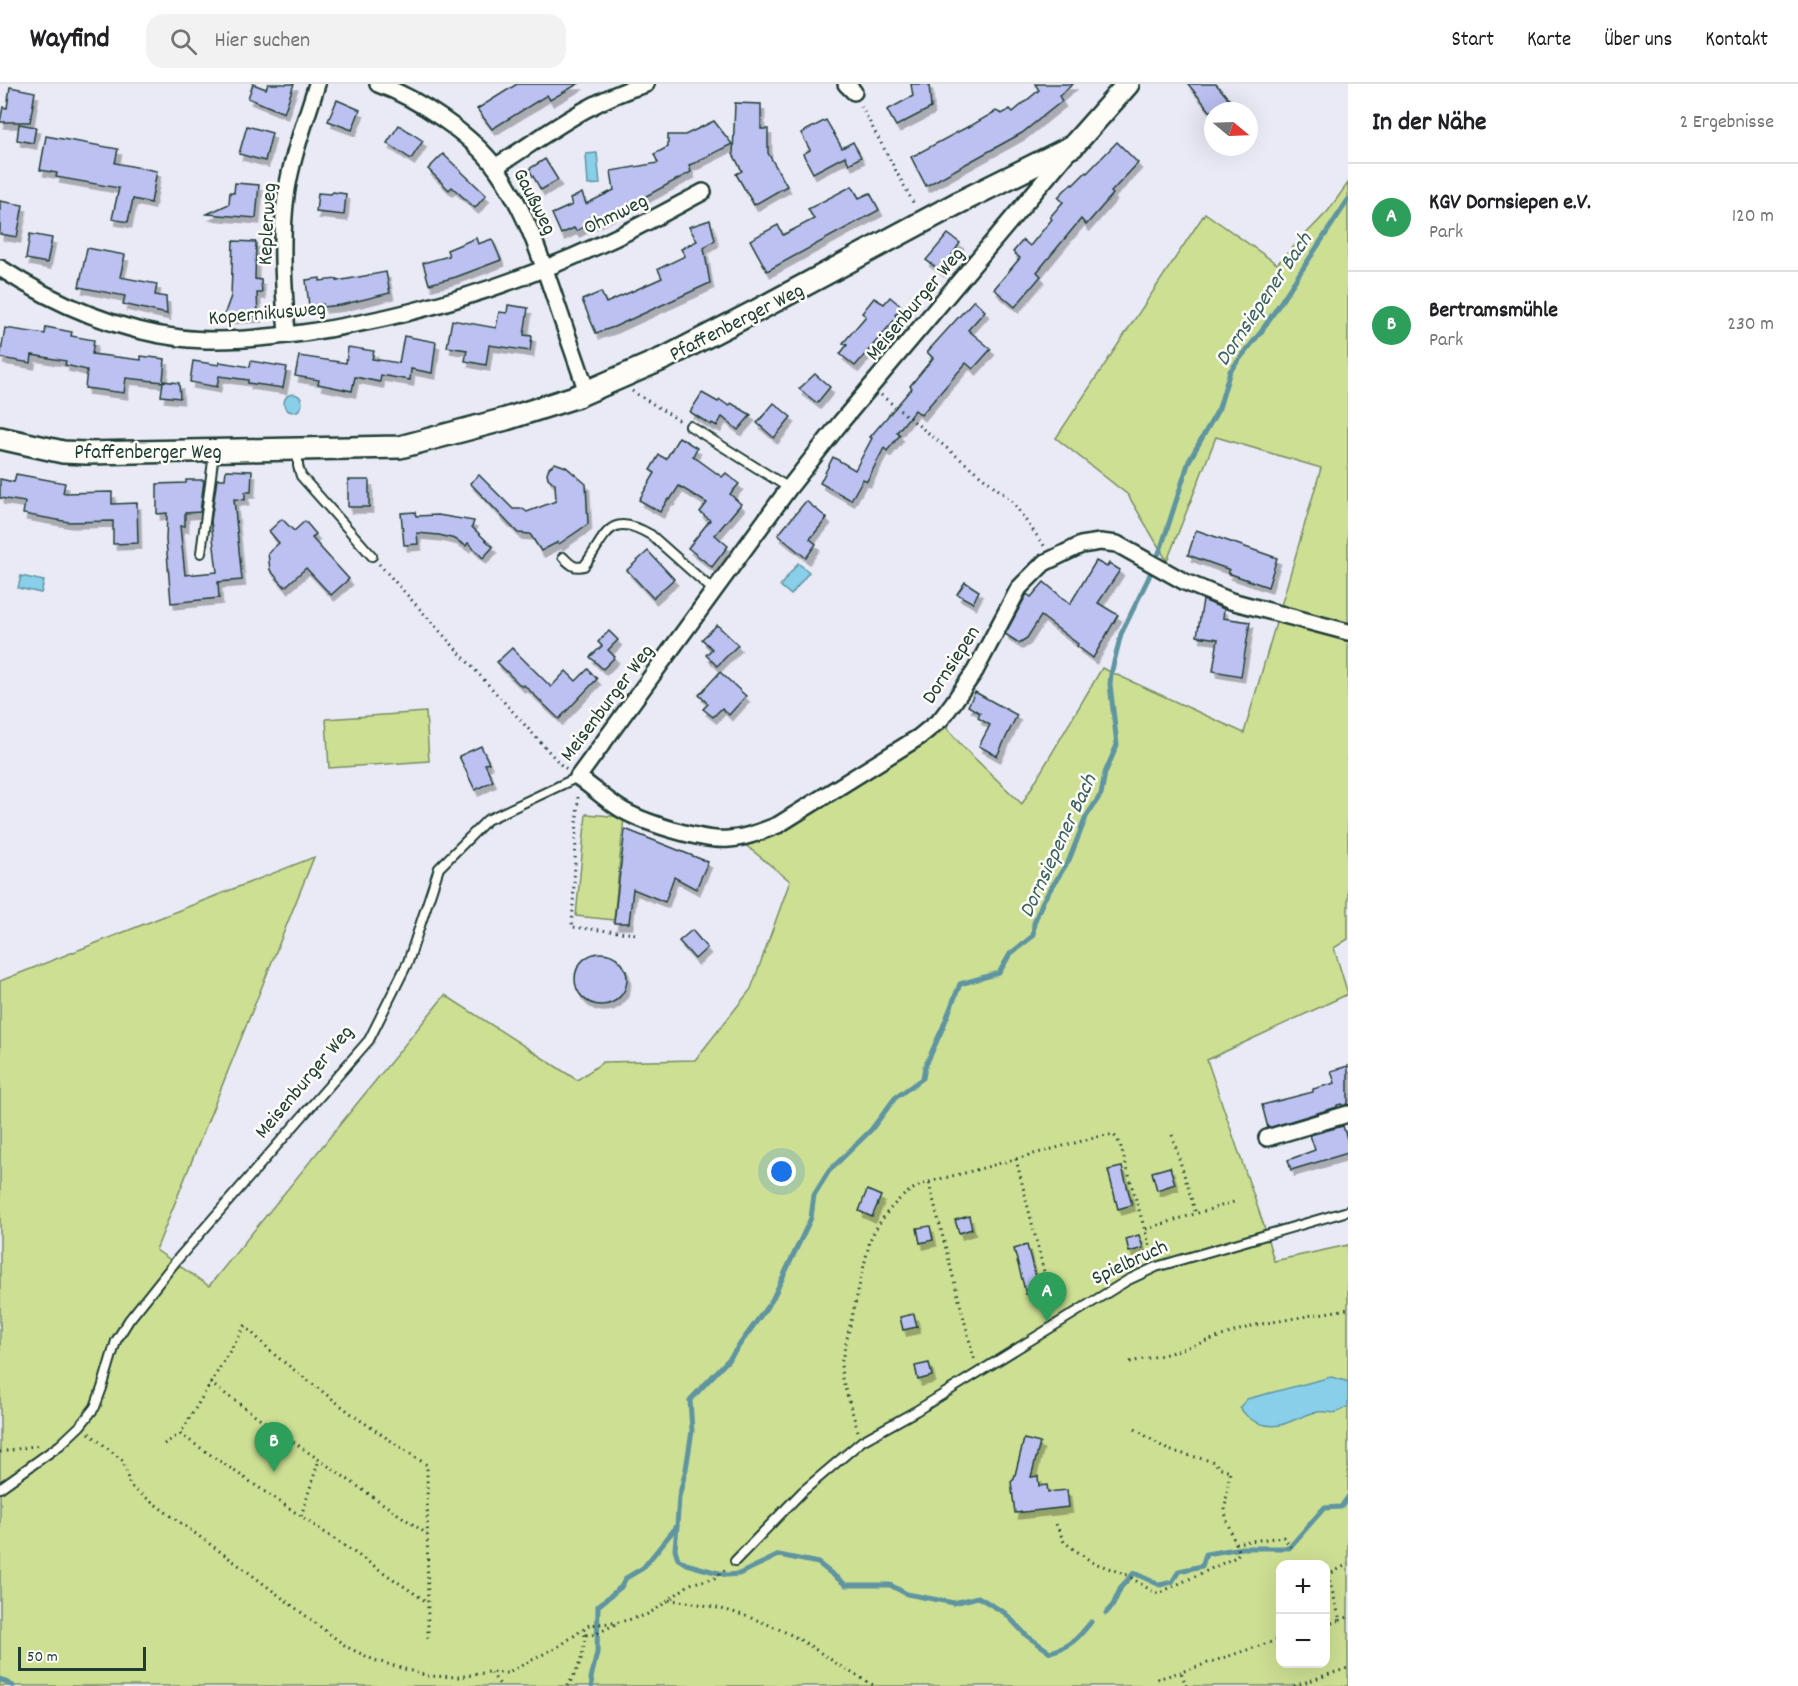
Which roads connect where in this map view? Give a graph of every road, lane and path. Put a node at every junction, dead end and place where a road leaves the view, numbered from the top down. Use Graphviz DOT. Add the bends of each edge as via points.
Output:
graph roads {
  1 [pos="317,84"];
  2 [pos="378,84"];
  3 [pos="646,84"];
  4 [pos="1128,84"];
  5 [pos="850,88"];
  6 [pos="405,89"];
  7 [pos="1073,146"];
  8 [pos="495,167"];
  9 [pos="703,192"];
  10 [pos="923,222"];
  11 [pos="0,268"];
  12 [pos="544,268"];
  13 [pos="287,335"];
  14 [pos="615,380"];
  15 [pos="871,387"];
  16 [pos="587,392"];
  17 [pos="690,426"];
  18 [pos="0,438"];
  19 [pos="298,449"];
  20 [pos="214,451"];
  21 [pos="789,488"];
  22 [pos="201,553"];
  23 [pos="372,556"];
  24 [pos="563,557"];
  25 [pos="1053,558"];
  26 [pos="714,591"];
  27 [pos="1348,632"];
  28 [pos="579,777"];
  29 [pos="637,934"];
  30 [pos="1348,1114"];
  31 [pos="1172,1135"];
  32 [pos="1267,1138"];
  33 [pos="1016,1159"];
  34 [pos="929,1183"];
  35 [pos="1237,1201"];
  36 [pos="1348,1210"];
  37 [pos="1196,1214"];
  38 [pos="1146,1229"];
  39 [pos="1156,1267"];
  40 [pos="1348,1309"];
  41 [pos="1057,1323"];
  42 [pos="1130,1362"];
  43 [pos="977,1371"];
  44 [pos="210,1383"];
  45 [pos="80,1426"];
  46 [pos="1135,1429"];
  47 [pos="180,1434"];
  48 [pos="862,1441"];
  49 [pos="164,1444"];
  50 [pos="60,1445"];
  51 [pos="0,1452"];
  52 [pos="319,1460"];
  53 [pos="0,1488"];
  54 [pos="301,1516"];
  55 [pos="1056,1524"];
  56 [pos="427,1533"];
  57 [pos="1234,1543"];
  58 [pos="1294,1551"];
  59 [pos="735,1562"];
  60 [pos="1348,1564"];
  61 [pos="715,1578"];
  62 [pos="669,1600"];
  63 [pos="427,1602"];
  64 [pos="1348,1617"];
  65 [pos="1340,1620"];
  66 [pos="617,1623"];
  67 [pos="1330,1623"];
  68 [pos="587,1627"];
  69 [pos="585,1635"];
  70 [pos="1276,1641"];
  71 [pos="428,1642"];
  72 [pos="1348,1668"];
  73 [pos="489,1672"];
  74 [pos="1182,1672"];
  75 [pos="1156,1679"];
  76 [pos="501,1686"];
  77 [pos="567,1686"];
  78 [pos="875,1686"];
  79 [pos="1186,1686"];
  80 [pos="1294,1686"];
  1 -- 13 [label="street, Keplerweg" via="286,196"];
  2 -- 6 [label="street, Gaußweg"];
  3 -- 8 [label="street" via="605,99"];
  4 -- 7 [label="main road, Pfaffenberger Weg"];
  5 -- 10 [label="path"];
  6 -- 8 [label="street, Gaußweg"];
  7 -- 10 [label="main road, Pfaffenberger Weg"];
  7 -- 15 [label="street, Meisenburger Weg"];
  8 -- 12 [label="street, Gaußweg" via="527,222"];
  9 -- 12 [label="street, Ohmweg" via="606,242"];
  10 -- 14 [label="main road, Pfaffenberger Weg" via="667,357"];
  11 -- 13 [label="street, Kopernikusweg" via="75,309 138,330 196,339"];
  12 -- 13 [label="street, Kopernikusweg" via="398,315"];
  12 -- 16 [label="street, Gaußweg"];
  14 -- 16 [label="main road, Pfaffenberger Weg"];
  14 -- 17 [label="path"];
  15 -- 21 [label="street, Meisenburger Weg"];
  15 -- 25 [label="path" via="1011,500"];
  16 -- 19 [label="main road, Pfaffenberger Weg" via="506,419 400,447"];
  17 -- 21 [label="lane"];
  18 -- 20 [label="main road, Pfaffenberger Weg" via="75,453"];
  19 -- 20 [label="main road, Pfaffenberger Weg"];
  19 -- 23 [label="lane" via="301,476"];
  20 -- 22 [label="lane"];
  21 -- 26 [label="street, Meisenburger Weg"];
  23 -- 28 [label="path" via="562,766"];
  24 -- 26 [label="lane" via="570,565 584,566 604,534 623,524 651,535"];
  25 -- 27 [label="street, Dornsiepen" via="1087,543 1116,544 1185,582 1231,600"];
  25 -- 28 [label="street, Dornsiepen" via="1019,588 975,671 940,719 920,737 778,825 729,839 693,834 620,809"];
  26 -- 28 [label="street, Meisenburger Weg"];
  28 -- 29 [label="path" via="572,927"];
  28 -- 45 [label="lane, Meisenburger Weg" via="487,820 439,868 408,962 369,1040 129,1320 116,1341 95,1407"];
  30 -- 32 [label="street"];
  31 -- 37 [label="path"];
  33 -- 34 [label="path"];
  33 -- 38 [label="path" via="1114,1135"];
  33 -- 41 [label="path"];
  34 -- 43 [label="path"];
  34 -- 48 [label="path" via="907,1193 895,1205 867,1247 841,1364 843,1384"];
  35 -- 37 [label="path"];
  36 -- 39 [label="lane, Spielbruch"];
  37 -- 38 [label="path"];
  38 -- 39 [label="path"];
  39 -- 41 [label="lane, Spielbruch"];
  40 -- 42 [label="path" via="1255,1325"];
  41 -- 43 [label="lane, Spielbruch"];
  43 -- 48 [label="lane, Spielbruch"];
  44 -- 47 [label="path"];
  44 -- 52 [label="path"];
  44 -- 56 [label="path" via="245,1326 276,1356 357,1418 427,1465"];
  45 -- 50 [label="lane, Meisenburger Weg"];
  45 -- 73 [label="path" via="123,1461 130,1485 347,1647 374,1660 428,1676 459,1677"];
  46 -- 57 [label="path" via="1168,1450 1215,1462 1230,1471 1225,1508"];
  47 -- 49 [label="path"];
  47 -- 54 [label="path"];
  48 -- 59 [label="lane, Spielbruch" via="803,1491"];
  50 -- 51 [label="path"];
  50 -- 53 [label="lane, Meisenburger Weg"];
  52 -- 54 [label="path"];
  52 -- 56 [label="path"];
  54 -- 63 [label="path"];
  55 -- 57 [label="path" via="1064,1542 1092,1562 1159,1593 1236,1557 1239,1553"];
  56 -- 63 [label="path"];
  57 -- 58 [label="path" via="1283,1537"];
  60 -- 65 [label="path" via="1328,1575"];
  61 -- 62 [label="path" via="690,1584"];
  62 -- 66 [label="path" via="646,1615"];
  62 -- 78 [label="path" via="731,1611 761,1621 799,1639"];
  63 -- 71 [label="path"];
  64 -- 65 [label="path"];
  65 -- 67 [label="path"];
  66 -- 68 [label="path"];
  66 -- 69 [label="path"];
  68 -- 69 [label="path"];
  68 -- 73 [label="path" via="507,1673"];
  69 -- 77 [label="path" via="579,1666"];
  70 -- 74 [label="path"];
  72 -- 80 [label="path"];
  73 -- 76 [label="path"];
  74 -- 75 [label="path"];
  74 -- 79 [label="path"];
}
